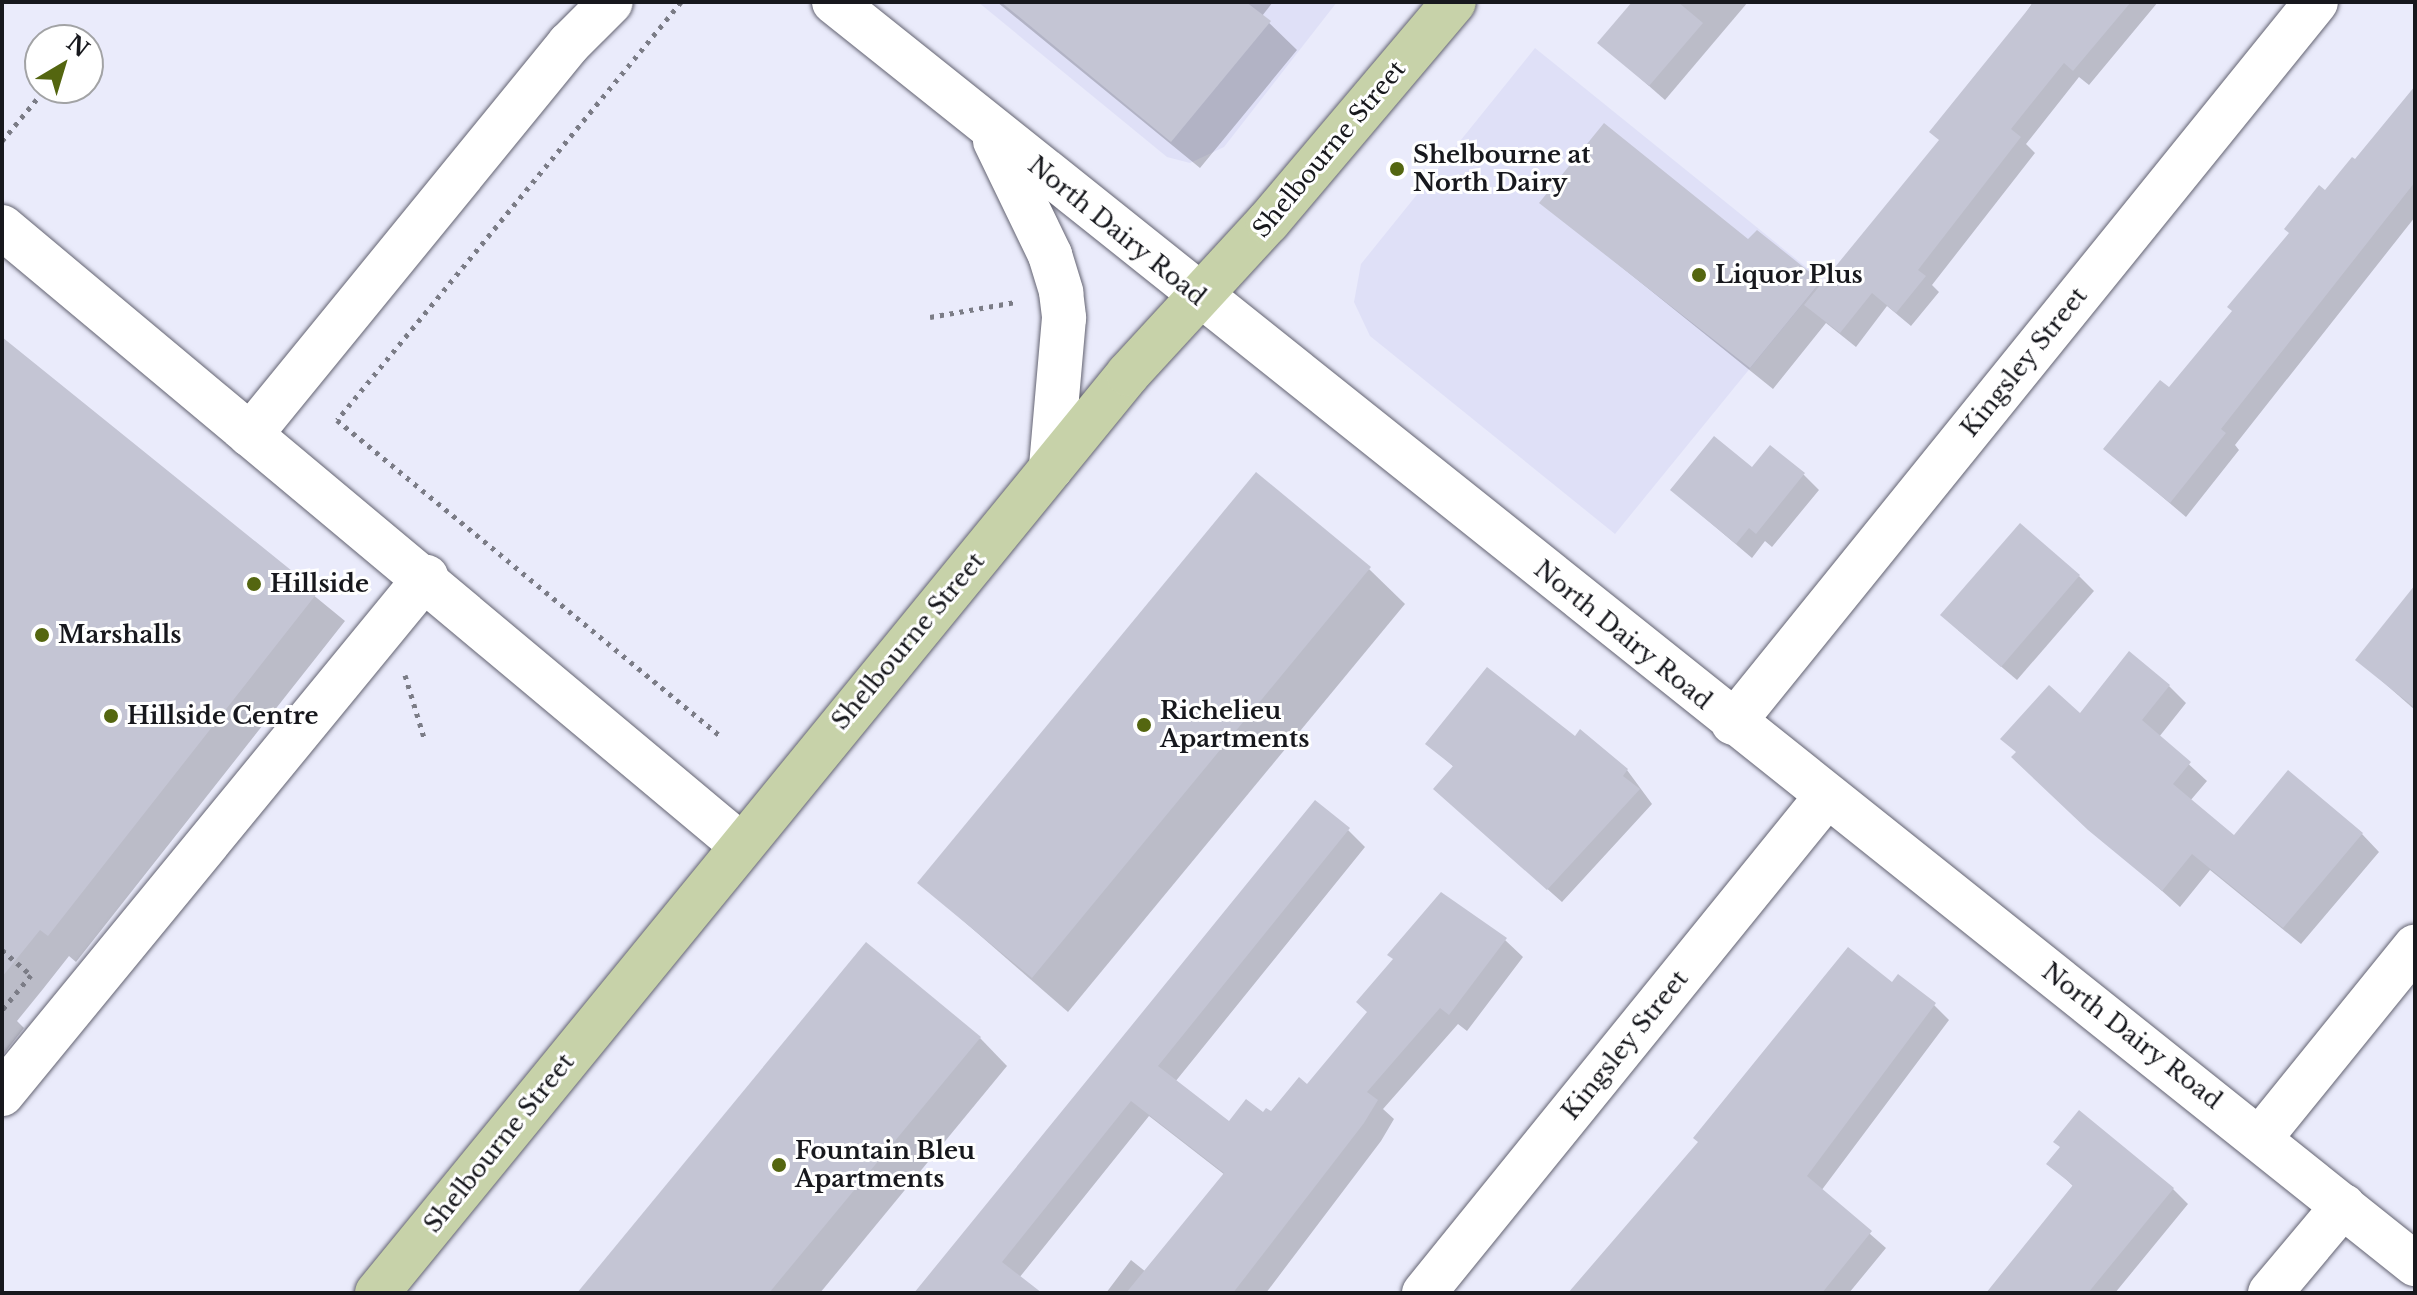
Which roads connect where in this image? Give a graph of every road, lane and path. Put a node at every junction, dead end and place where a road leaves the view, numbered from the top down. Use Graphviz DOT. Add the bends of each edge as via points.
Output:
graph roads {
  1 [pos="611,2"];
  2 [pos="681,2"];
  3 [pos="834,2"];
  4 [pos="1454,2"];
  5 [pos="2316,2"];
  6 [pos="33,104"];
  7 [pos="988,128"];
  8 [pos="2,141"];
  9 [pos="2,227"];
  10 [pos="1199,297"];
  11 [pos="1032,299"];
  12 [pos="930,317"];
  13 [pos="250,435"];
  14 [pos="1051,468"];
  15 [pos="426,577"];
  16 [pos="398,669"];
  17 [pos="1733,723"];
  18 [pos="721,737"];
  19 [pos="425,741"];
  20 [pos="1826,797"];
  21 [pos="740,844"];
  22 [pos="2415,947"];
  23 [pos="2,950"];
  24 [pos="2,1010"];
  25 [pos="2,1094"];
  26 [pos="2261,1137"];
  27 [pos="2343,1206"];
  28 [pos="2415,1264"];
  29 [pos="377,1293"];
  30 [pos="1424,1293"];
  31 [pos="2270,1293"];
  1 -- 13 [label="street" via="560,56"];
  2 -- 18 [label="path" via="337,420"];
  3 -- 7 [label="street, North Dairy Road"];
  4 -- 10 [label="main road, Shelbourne Street"];
  5 -- 17 [label="street, Kingsley Street"];
  6 -- 8 [label="path"];
  7 -- 10 [label="street, North Dairy Road"];
  7 -- 14 [label="street" via="1050,255 1061,292 1063,331"];
  9 -- 13 [label="street"];
  10 -- 14 [label="main road, Shelbourne Street"];
  10 -- 17 [label="street, North Dairy Road"];
  11 -- 12 [label="path"];
  13 -- 15 [label="street"];
  14 -- 21 [label="main road, Shelbourne Street"];
  15 -- 21 [label="street"];
  15 -- 25 [label="street"];
  16 -- 19 [label="path" via="410,679"];
  17 -- 20 [label="street, North Dairy Road"];
  20 -- 26 [label="street, North Dairy Road"];
  20 -- 30 [label="street, Kingsley Street"];
  21 -- 29 [label="main road, Shelbourne Street"];
  22 -- 26 [label="street"];
  23 -- 24 [label="path" via="31,975"];
  26 -- 27 [label="street, North Dairy Road"];
  27 -- 28 [label="street, North Dairy Road"];
  27 -- 31 [label="street"];
}
